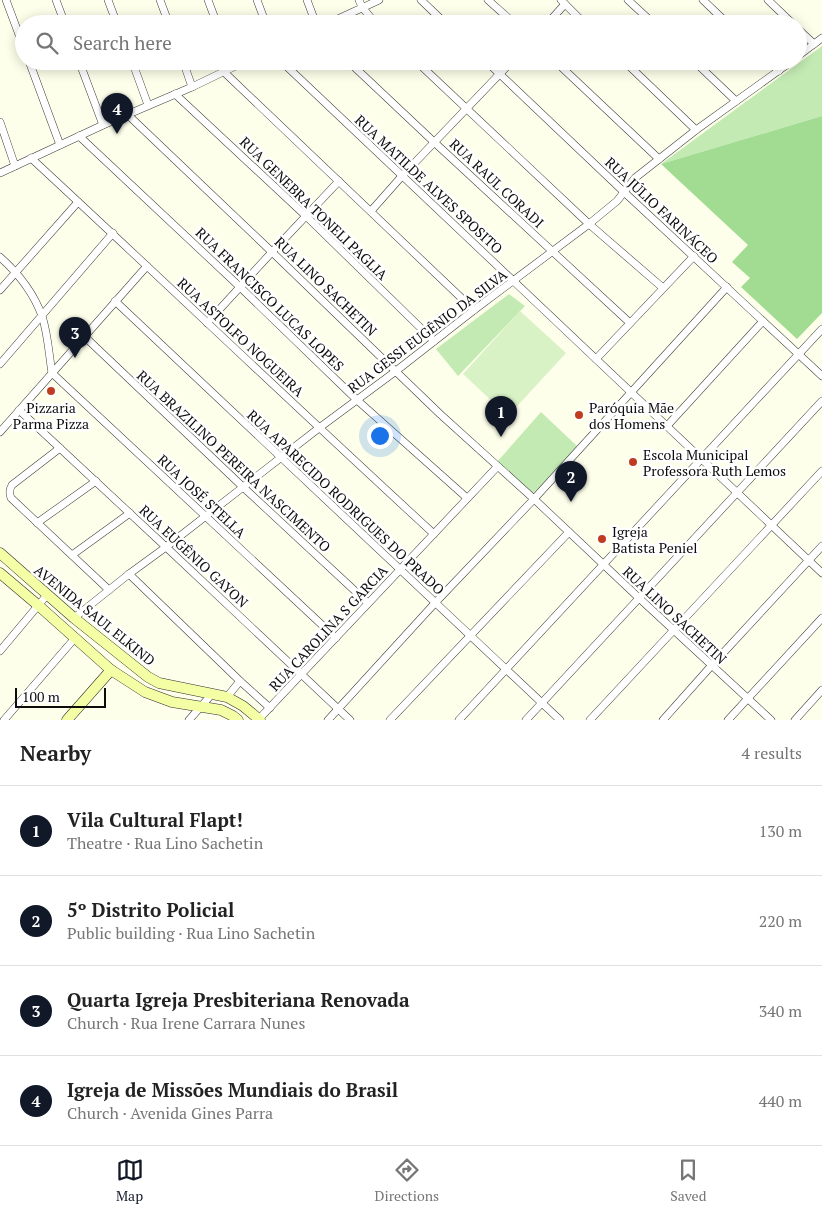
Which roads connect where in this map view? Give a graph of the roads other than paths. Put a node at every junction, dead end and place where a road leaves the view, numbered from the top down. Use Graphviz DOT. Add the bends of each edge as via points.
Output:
graph roads {
  1 [pos="6,0"];
  2 [pos="56,0"];
  3 [pos="108,0"];
  4 [pos="160,0"];
  5 [pos="208,0"];
  6 [pos="257,0"];
  7 [pos="307,0"];
  8 [pos="379,0"];
  9 [pos="421,0"];
  10 [pos="488,0"];
  11 [pos="628,0"];
  12 [pos="703,0"];
  13 [pos="768,0"];
  14 [pos="563,2"];
  15 [pos="361,4"];
  16 [pos="62,15"];
  17 [pos="114,15"];
  18 [pos="166,15"];
  19 [pos="214,15"];
  20 [pos="263,15"];
  21 [pos="313,15"];
  22 [pos="342,15"];
  23 [pos="369,15"];
  24 [pos="437,15"];
  25 [pos="505,15"];
  26 [pos="554,15"];
  27 [pos="576,15"];
  28 [pos="644,15"];
  29 [pos="719,15"];
  30 [pos="784,15"];
  31 [pos="15,24"];
  32 [pos="807,37"];
  33 [pos="822,38"];
  34 [pos="814,44"];
  35 [pos="807,49"];
  36 [pos="31,70"];
  37 [pos="82,70"];
  38 [pos="135,70"];
  39 [pos="185,70"];
  40 [pos="290,70"];
  41 [pos="358,70"];
  42 [pos="426,70"];
  43 [pos="496,70"];
  44 [pos="504,70"];
  45 [pos="565,70"];
  46 [pos="633,70"];
  47 [pos="703,70"];
  48 [pos="779,71"];
  49 [pos="224,72"];
  50 [pos="500,74"];
  51 [pos="192,87"];
  52 [pos="175,94"];
  53 [pos="736,101"];
  54 [pos="148,105"];
  55 [pos="467,108"];
  56 [pos="127,114"];
  57 [pos="0,122"];
  58 [pos="103,125"];
  59 [pos="696,130"];
  60 [pos="79,136"];
  61 [pos="434,142"];
  62 [pos="60,145"];
  63 [pos="31,158"];
  64 [pos="659,159"];
  65 [pos="15,166"];
  66 [pos="0,173"];
  67 [pos="402,176"];
  68 [pos="339,181"];
  69 [pos="624,192"];
  70 [pos="78,202"];
  71 [pos="370,211"];
  72 [pos="306,216"];
  73 [pos="589,224"];
  74 [pos="113,233"];
  75 [pos="272,252"];
  76 [pos="552,252"];
  77 [pos="694,256"];
  78 [pos="0,257"];
  79 [pos="147,266"];
  80 [pos="15,272"];
  81 [pos="513,281"];
  82 [pos="240,287"];
  83 [pos="727,287"];
  84 [pos="662,288"];
  85 [pos="0,290"];
  86 [pos="115,301"];
  87 [pos="474,310"];
  88 [pos="42,316"];
  89 [pos="763,321"];
  90 [pos="630,323"];
  91 [pos="208,324"];
  92 [pos="822,329"];
  93 [pos="84,336"];
  94 [pos="434,341"];
  95 [pos="799,354"];
  96 [pos="596,359"];
  97 [pos="0,364"];
  98 [pos="396,371"];
  99 [pos="52,374"];
  100 [pos="822,376"];
  101 [pos="632,393"];
  102 [pos="357,400"];
  103 [pos="822,401"];
  104 [pos="19,410"];
  105 [pos="667,426"];
  106 [pos="319,428"];
  107 [pos="0,432"];
  108 [pos="60,448"];
  109 [pos="281,458"];
  110 [pos="702,459"];
  111 [pos="497,467"];
  112 [pos="822,471"];
  113 [pos="96,481"];
  114 [pos="243,488"];
  115 [pos="737,492"];
  116 [pos="467,498"];
  117 [pos="534,499"];
  118 [pos="130,513"];
  119 [pos="205,516"];
  120 [pos="37,523"];
  121 [pos="772,525"];
  122 [pos="569,532"];
  123 [pos="434,534"];
  124 [pos="822,546"];
  125 [pos="166,547"];
  126 [pos="0,554"];
  127 [pos="72,555"];
  128 [pos="808,560"];
  129 [pos="603,565"];
  130 [pos="400,570"];
  131 [pos="822,573"];
  132 [pos="0,574"];
  133 [pos="129,574"];
  134 [pos="109,590"];
  135 [pos="47,595"];
  136 [pos="638,598"];
  137 [pos="368,603"];
  138 [pos="435,603"];
  139 [pos="39,606"];
  140 [pos="74,618"];
  141 [pos="822,618"];
  142 [pos="673,630"];
  143 [pos="471,636"];
  144 [pos="75,638"];
  145 [pos="336,638"];
  146 [pos="0,651"];
  147 [pos="712,665"];
  148 [pos="506,669"];
  149 [pos="111,670"];
  150 [pos="302,675"];
  151 [pos="240,681"];
  152 [pos="822,690"];
  153 [pos="212,694"];
  154 [pos="227,697"];
  155 [pos="747,699"];
  156 [pos="542,703"];
  157 [pos="202,706"];
  158 [pos="270,708"];
  159 [pos="338,709"];
  160 [pos="4,718"];
  161 [pos="67,720"];
  162 [pos="189,720"];
  163 [pos="238,720"];
  164 [pos="259,720"];
  165 [pos="328,720"];
  166 [pos="350,720"];
  167 [pos="390,720"];
  168 [pos="459,720"];
  169 [pos="526,720"];
  170 [pos="560,720"];
  171 [pos="590,720"];
  172 [pos="663,720"];
  173 [pos="728,720"];
  174 [pos="771,720"];
  175 [pos="794,720"];
  1 -- 31 [label="street"];
  2 -- 16 [label="street"];
  3 -- 17 [label="street"];
  4 -- 18 [label="street"];
  5 -- 19 [label="street"];
  6 -- 20 [label="street"];
  7 -- 21 [label="street"];
  8 -- 15 [label="street"];
  9 -- 24 [label="street"];
  10 -- 25 [label="street"];
  11 -- 28 [label="street"];
  12 -- 29 [label="street"];
  13 -- 30 [label="street"];
  14 -- 26 [label="street"];
  14 -- 27 [label="street"];
  15 -- 22 [label="street"];
  15 -- 23 [label="street"];
  32 -- 34 [label="street"];
  33 -- 34 [label="street"];
  34 -- 35 [label="street"];
  36 -- 62 [label="street"];
  37 -- 58 [label="street"];
  38 -- 54 [label="street"];
  39 -- 51 [label="street"];
  40 -- 67 [label="street, RUA MATILDE ALVES SPOSITO"];
  41 -- 61 [label="street, RUA RAUL CORADI"];
  42 -- 55 [label="street"];
  43 -- 50 [label="street, RUA JÚLIO FARINÁCEO"];
  44 -- 50 [label="street"];
  45 -- 64 [label="street"];
  46 -- 59 [label="street"];
  47 -- 53 [label="street"];
  48 -- 53 [label="street, RUA GESSI EUGÊNIO DA SILVA"];
  49 -- 51 [label="street"];
  49 -- 68 [label="street"];
  50 -- 55 [label="street"];
  50 -- 69 [label="street, RUA JÚLIO FARINÁCEO"];
  51 -- 52 [label="street"];
  52 -- 54 [label="street"];
  52 -- 72 [label="street, RUA GENEBRA TONELI PAGLIA"];
  53 -- 59 [label="street, RUA GESSI EUGÊNIO DA SILVA"];
  54 -- 56 [label="street"];
  55 -- 61 [label="street"];
  55 -- 73 [label="street"];
  56 -- 58 [label="street"];
  56 -- 75 [label="street, RUA LINO SACHETIN"];
  57 -- 65 [label="street"];
  58 -- 60 [label="street"];
  59 -- 64 [label="street, RUA GESSI EUGÊNIO DA SILVA"];
  60 -- 62 [label="street"];
  60 -- 82 [label="street, RUA FRANCISCO LUCAS LOPES"];
  61 -- 67 [label="street"];
  61 -- 76 [label="street, RUA RAUL CORADI"];
  62 -- 63 [label="street"];
  63 -- 65 [label="street"];
  63 -- 70 [label="street, RUA ASTOLFO NOGUEIRA"];
  64 -- 69 [label="street, RUA GESSI EUGÊNIO DA SILVA" via="634,178"];
  65 -- 66 [label="street"];
  67 -- 71 [label="street"];
  67 -- 81 [label="street, RUA MATILDE ALVES SPOSITO"];
  68 -- 71 [label="street"];
  68 -- 72 [label="street"];
  69 -- 73 [label="street, RUA GESSI EUGÊNIO DA SILVA"];
  69 -- 77 [label="street, RUA JÚLIO FARINÁCEO"];
  70 -- 74 [label="street, RUA ASTOLFO NOGUEIRA"];
  70 -- 80 [label="street"];
  71 -- 87 [label="street"];
  72 -- 75 [label="street"];
  72 -- 94 [label="street, RUA GENEBRA TONELI PAGLIA"];
  73 -- 76 [label="street, RUA GESSI EUGÊNIO DA SILVA"];
  73 -- 84 [label="street"];
  74 -- 79 [label="street, RUA ASTOLFO NOGUEIRA"];
  74 -- 88 [label="street"];
  75 -- 82 [label="street"];
  75 -- 98 [label="street, RUA LINO SACHETIN"];
  76 -- 81 [label="street, RUA GESSI EUGÊNIO DA SILVA"];
  76 -- 90 [label="street, RUA RAUL CORADI"];
  77 -- 83 [label="street, RUA JÚLIO FARINÁCEO"];
  77 -- 84 [label="street"];
  78 -- 80 [label="street"];
  79 -- 86 [label="street"];
  79 -- 91 [label="street, RUA ASTOLFO NOGUEIRA"];
  80 -- 85 [label="street"];
  80 -- 88 [label="street"];
  81 -- 87 [label="street, RUA GESSI EUGÊNIO DA SILVA"];
  81 -- 96 [label="street, RUA MATILDE ALVES SPOSITO"];
  82 -- 91 [label="street"];
  82 -- 102 [label="street, RUA FRANCISCO LUCAS LOPES"];
  83 -- 89 [label="street, RUA JÚLIO FARINÁCEO"];
  83 -- 101 [label="street"];
  84 -- 90 [label="street"];
  86 -- 93 [label="street"];
  86 -- 109 [label="street, RUA APARECIDO RODRIGUES DO PRADO"];
  87 -- 94 [label="street, RUA GESSI EUGÊNIO DA SILVA"];
  88 -- 97 [label="street"];
  88 -- 99 [label="street"];
  89 -- 95 [label="street, RUA JÚLIO FARINÁCEO"];
  89 -- 105 [label="street"];
  90 -- 96 [label="street"];
  91 -- 106 [label="street, RUA ASTOLFO NOGUEIRA"];
  92 -- 95 [label="street"];
  93 -- 99 [label="street"];
  93 -- 114 [label="street, RUA BRAZILINO PEREIRA NASCIMENTO"];
  94 -- 98 [label="street, RUA GESSI EUGÊNIO DA SILVA"];
  95 -- 100 [label="street, RUA JÚLIO FARINÁCEO"];
  95 -- 110 [label="street"];
  96 -- 101 [label="street, RUA MATILDE ALVES SPOSITO"];
  98 -- 102 [label="street, RUA GESSI EUGÊNIO DA SILVA"];
  98 -- 111 [label="street, RUA LINO SACHETIN"];
  99 -- 104 [label="street"];
  99 -- 119 [label="street, RUA JOSÉ STELLA"];
  101 -- 105 [label="street, RUA MATILDE ALVES SPOSITO"];
  101 -- 117 [label="street"];
  102 -- 106 [label="street, RUA GESSI EUGÊNIO DA SILVA"];
  102 -- 116 [label="street, RUA FRANCISCO LUCAS LOPES"];
  103 -- 115 [label="street"];
  104 -- 107 [label="street"];
  104 -- 108 [label="street, RUA EUGÊNIO GAYON"];
  105 -- 110 [label="street, RUA MATILDE ALVES SPOSITO"];
  106 -- 109 [label="street, RUA GESSI EUGÊNIO DA SILVA"];
  106 -- 123 [label="street, RUA ASTOLFO NOGUEIRA"];
  108 -- 113 [label="street, RUA EUGÊNIO GAYON"];
  108 -- 120 [label="street" via="12,484 10,489 11,498"];
  109 -- 114 [label="street, RUA GESSI EUGÊNIO DA SILVA"];
  109 -- 130 [label="street, RUA APARECIDO RODRIGUES DO PRADO"];
  110 -- 115 [label="street, RUA MATILDE ALVES SPOSITO"];
  110 -- 129 [label="street"];
  111 -- 116 [label="street, RUA CAROLINA S GARCIA"];
  111 -- 117 [label="street, RUA LINO SACHETIN"];
  112 -- 121 [label="street"];
  113 -- 118 [label="street, RUA EUGÊNIO GAYON"];
  113 -- 120 [label="street"];
  114 -- 119 [label="street, RUA GESSI EUGÊNIO DA SILVA"];
  114 -- 137 [label="street, RUA BRAZILINO PEREIRA NASCIMENTO"];
  115 -- 121 [label="street, RUA MATILDE ALVES SPOSITO"];
  115 -- 136 [label="street"];
  116 -- 123 [label="street, RUA CAROLINA S GARCIA"];
  117 -- 122 [label="street, RUA LINO SACHETIN"];
  117 -- 138 [label="street"];
  118 -- 125 [label="street, RUA EUGÊNIO GAYON"];
  118 -- 127 [label="street"];
  119 -- 125 [label="street, RUA GESSI EUGÊNIO DA SILVA"];
  119 -- 145 [label="street, RUA JOSÉ STELLA"];
  120 -- 127 [label="street"];
  121 -- 128 [label="street, RUA MATILDE ALVES SPOSITO"];
  121 -- 142 [label="street"];
  122 -- 129 [label="street, RUA LINO SACHETIN"];
  122 -- 143 [label="street"];
  123 -- 130 [label="street, RUA CAROLINA S GARCIA"];
  124 -- 128 [label="street"];
  125 -- 133 [label="street, RUA GESSI EUGÊNIO DA SILVA"];
  125 -- 150 [label="street, RUA EUGÊNIO GAYON"];
  126 -- 135 [label="main road, AVENIDA SAUL ELKIND"];
  127 -- 134 [label="street"];
  128 -- 131 [label="street, RUA MATILDE ALVES SPOSITO"];
  128 -- 147 [label="street"];
  129 -- 136 [label="street, RUA LINO SACHETIN"];
  129 -- 148 [label="street"];
  130 -- 137 [label="street, RUA CAROLINA S GARCIA"];
  130 -- 138 [label="street, RUA APARECIDO RODRIGUES DO PRADO"];
  132 -- 139 [label="main road, AVENIDA SAUL ELKIND"];
  133 -- 134 [label="street, RUA GESSI EUGÊNIO DA SILVA"];
  133 -- 151 [label="street"];
  134 -- 140 [label="street, RUA GESSI EUGÊNIO DA SILVA"];
  135 -- 139 [label="street"];
  135 -- 140 [label="main road, AVENIDA SAUL ELKIND"];
  136 -- 142 [label="street, RUA LINO SACHETIN"];
  136 -- 156 [label="street"];
  137 -- 145 [label="street, RUA CAROLINA S GARCIA"];
  138 -- 143 [label="street, RUA APARECIDO RODRIGUES DO PRADO"];
  138 -- 159 [label="street"];
  139 -- 144 [label="main road, AVENIDA SAUL ELKIND"];
  139 -- 146 [label="street"];
  140 -- 153 [label="main road, AVENIDA SAUL ELKIND" via="148,677 159,683"];
  141 -- 155 [label="street"];
  142 -- 147 [label="street, RUA LINO SACHETIN"];
  142 -- 171 [label="street"];
  143 -- 148 [label="street, RUA APARECIDO RODRIGUES DO PRADO"];
  143 -- 167 [label="street"];
  144 -- 149 [label="main road, AVENIDA SAUL ELKIND"];
  144 -- 160 [label="street"];
  145 -- 150 [label="street, RUA CAROLINA S GARCIA"];
  147 -- 155 [label="street, RUA LINO SACHETIN"];
  147 -- 172 [label="street"];
  148 -- 156 [label="street, RUA APARECIDO RODRIGUES DO PRADO"];
  148 -- 168 [label="street"];
  149 -- 157 [label="main road, AVENIDA SAUL ELKIND" via="145,692 172,702"];
  149 -- 161 [label="main road"];
  150 -- 158 [label="street, RUA CAROLINA S GARCIA"];
  150 -- 159 [label="street, RUA EUGÊNIO GAYON"];
  151 -- 154 [label="street"];
  151 -- 158 [label="street"];
  152 -- 175 [label="street"];
  153 -- 154 [label="main road, AVENIDA SAUL ELKIND"];
  153 -- 157 [label="street"];
  154 -- 164 [label="main road, AVENIDA SAUL ELKIND"];
  155 -- 173 [label="street"];
  155 -- 174 [label="street, RUA LINO SACHETIN"];
  156 -- 169 [label="street"];
  156 -- 170 [label="street, RUA APARECIDO RODRIGUES DO PRADO"];
  157 -- 162 [label="street"];
  157 -- 163 [label="main road, AVENIDA SAUL ELKIND" via="222,710"];
  158 -- 164 [label="street, RUA CAROLINA S GARCIA"];
  159 -- 165 [label="street"];
  159 -- 166 [label="street, RUA EUGÊNIO GAYON"];
}
